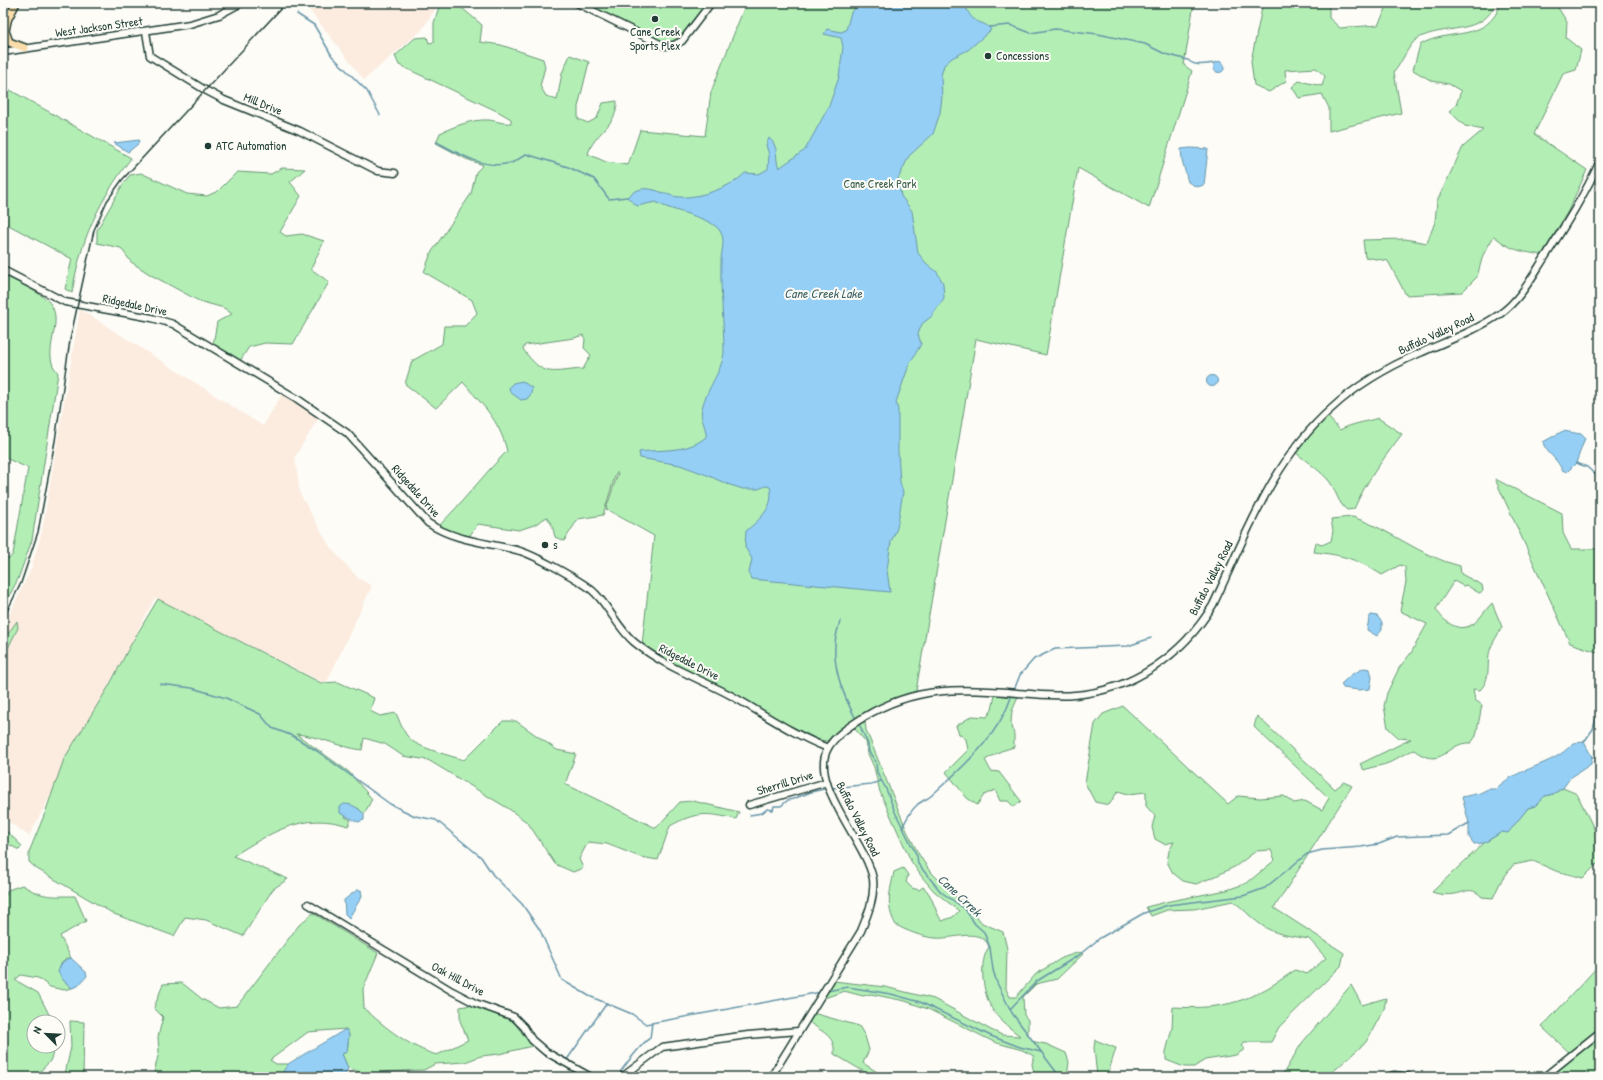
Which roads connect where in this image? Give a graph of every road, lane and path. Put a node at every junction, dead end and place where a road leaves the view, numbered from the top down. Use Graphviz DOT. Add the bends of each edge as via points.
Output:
graph roads {
  1 [pos="16,3"];
  2 [pos="241,3"];
  3 [pos="577,3"];
  4 [pos="711,3"];
  5 [pos="5,24"];
  6 [pos="146,32"];
  7 [pos="25,48"];
  8 [pos="3,52"];
  9 [pos="1600,161"];
  10 [pos="395,173"];
  11 [pos="3,270"];
  12 [pos="828,748"];
  13 [pos="827,782"];
  14 [pos="749,805"];
  15 [pos="308,904"];
  16 [pos="799,1031"];
  17 [pos="1600,1032"];
  18 [pos="591,1077"];
  19 [pos="622,1077"];
  20 [pos="770,1077"];
  21 [pos="1388,1077"];
  22 [pos="1409,1077"];
  23 [pos="1544,1077"];
  1 -- 5 [label="main road"];
  2 -- 6 [label="street, West Jackson Street" via="219,15 197,22"];
  3 -- 4 [label="street" via="664,46 682,41"];
  5 -- 7 [label="main road" via="9,42"];
  6 -- 7 [label="street, West Jackson Street"];
  6 -- 10 [label="street, Mill Drive" via="150,56 205,90 300,131 378,171"];
  7 -- 8 [label="street, West Jackson Street"];
  9 -- 12 [label="street, Buffalo Valley Road" via="1575,210 1524,290 1512,303 1482,325 1389,368 1360,386 1332,407 1311,428 1272,480 1204,620 1166,659 1138,677 1093,693 1056,696 957,690 929,692 902,698 851,725"];
  11 -- 12 [label="street, Ridgedale Drive" via="65,302 173,324 347,432 428,523 440,531 522,552 586,586 631,640 647,653 731,696 811,742"];
  12 -- 13 [label="street, Buffalo Valley Road" via="825,767"];
  13 -- 14 [label="street, Sherrill Drive"];
  13 -- 16 [label="street, Buffalo Valley Road" via="834,800 865,854 873,880 873,896 861,931"];
  15 -- 18 [label="street, Oak Hill Drive" via="452,991 475,1003 514,1017 532,1040 546,1052"];
  16 -- 19 [label="street" via="662,1047"];
  16 -- 20 [label="street, Buffalo Valley Road"];
  17 -- 23 [label="street"];
  21 -- 22 [label="street"];
}
